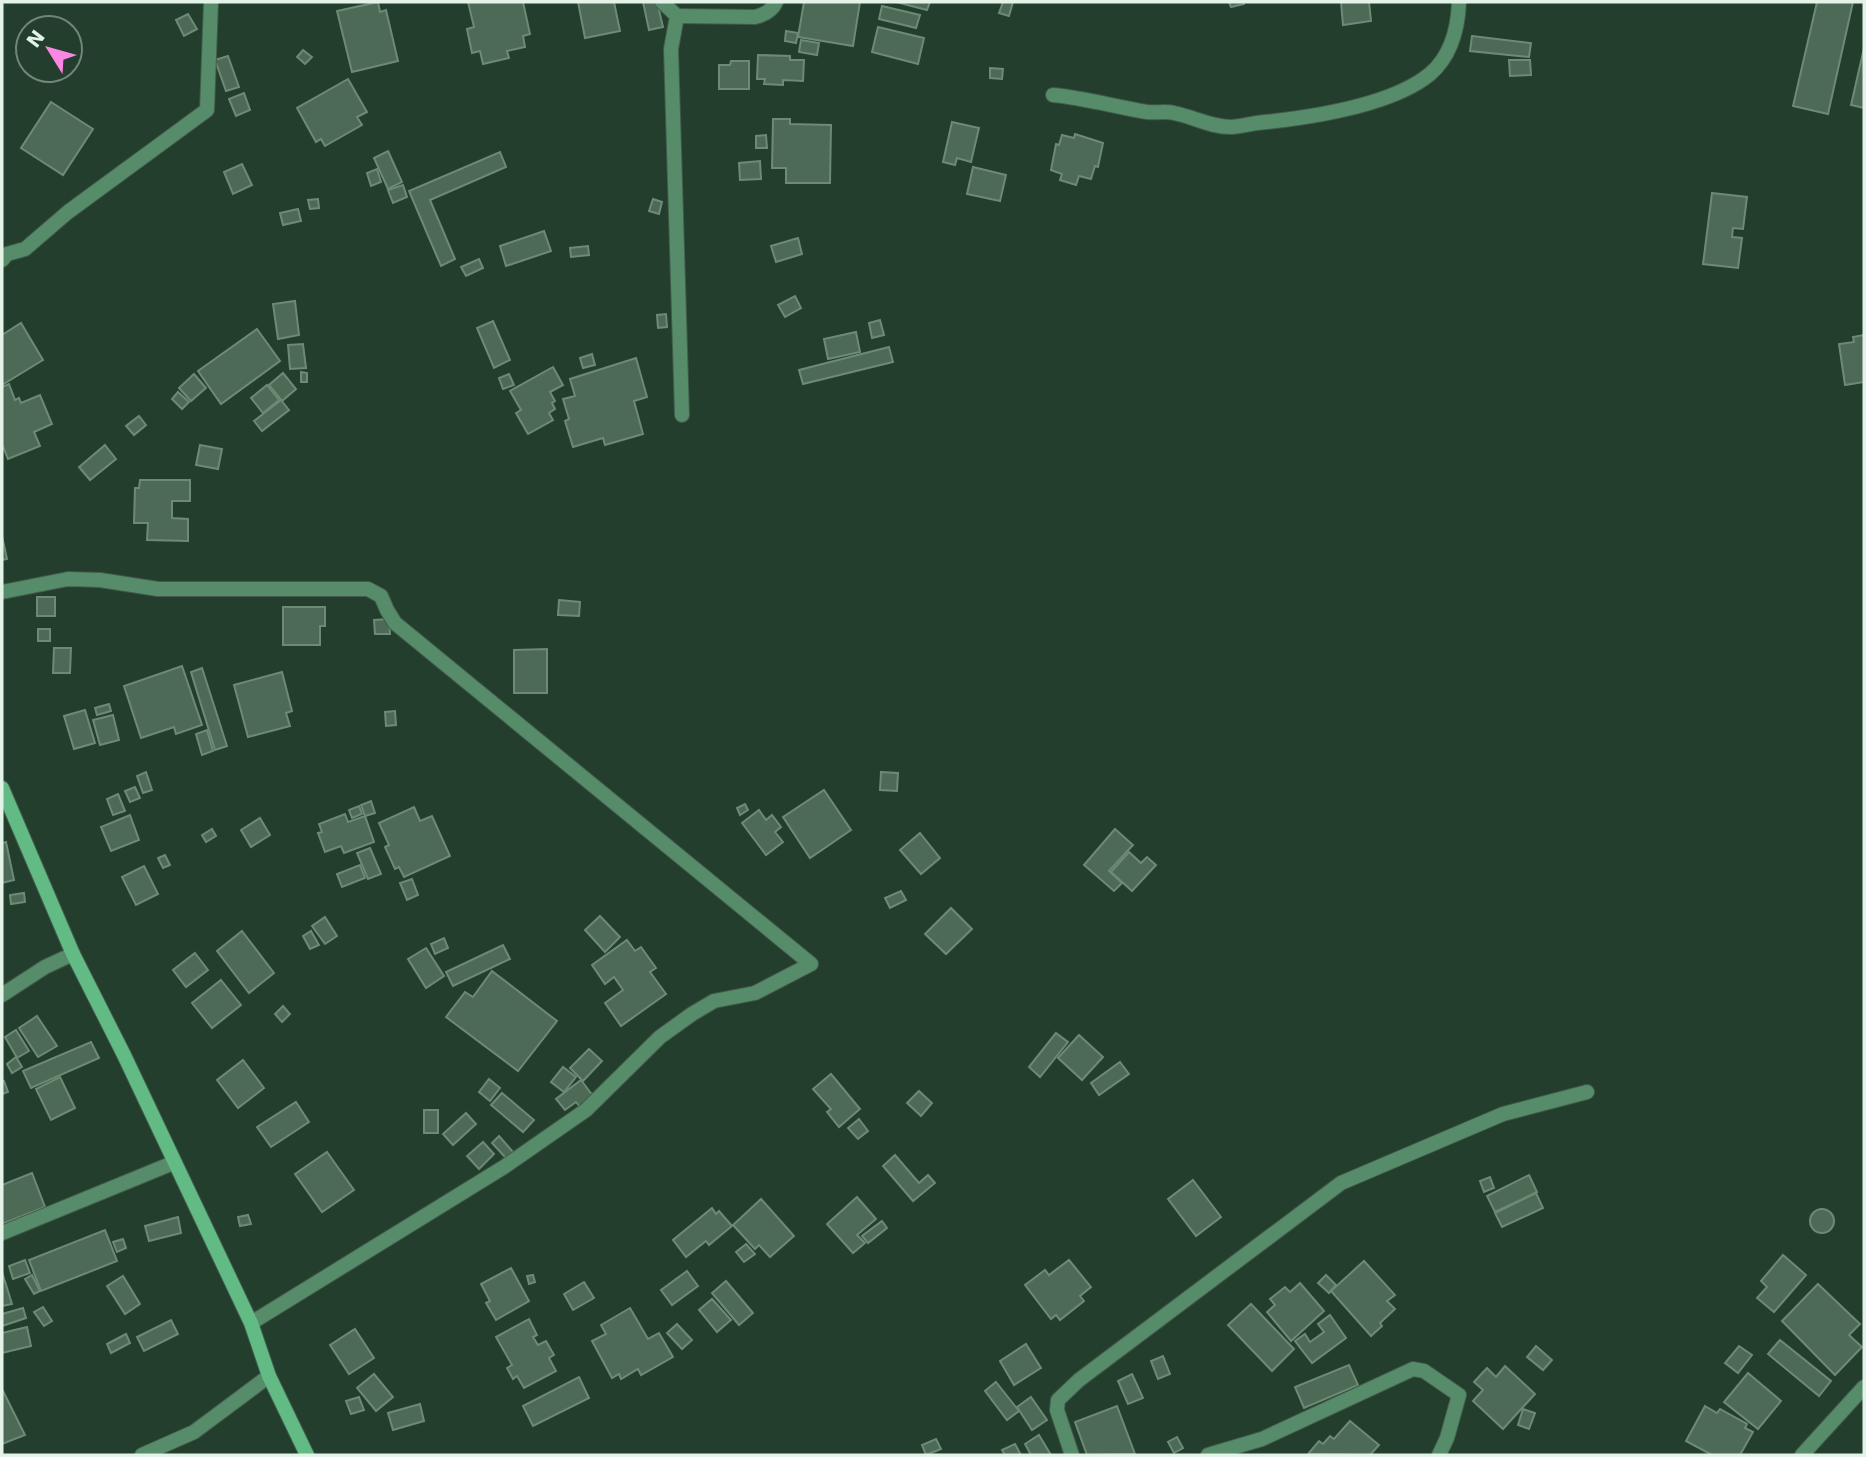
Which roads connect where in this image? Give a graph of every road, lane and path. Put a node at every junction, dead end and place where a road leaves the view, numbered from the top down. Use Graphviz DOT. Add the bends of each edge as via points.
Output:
graph roads {
  1 [pos="211,2"];
  2 [pos="662,2"];
  3 [pos="776,2"];
  4 [pos="1459,2"];
  5 [pos="677,16"];
  6 [pos="1053,95"];
  7 [pos="2,260"];
  8 [pos="682,415"];
  9 [pos="2,592"];
  10 [pos="2,788"];
  11 [pos="73,954"];
  12 [pos="2,995"];
  13 [pos="1587,1092"];
  14 [pos="173,1163"];
  15 [pos="2,1233"];
  16 [pos="251,1323"];
  17 [pos="269,1376"];
  18 [pos="1864,1387"];
  19 [pos="142,1455"];
  20 [pos="307,1455"];
  21 [pos="1072,1455"];
  22 [pos="1208,1455"];
  23 [pos="1439,1455"];
  24 [pos="1802,1455"];
  1 -- 7 [label="street" via="206,110 24,249"];
  2 -- 5 [label="street"];
  3 -- 5 [label="street" via="763,16"];
  4 -- 6 [label="street" via="1450,48 1431,74 1399,92 1336,113 1230,127 1173,113"];
  5 -- 8 [label="street" via="671,48"];
  9 -- 16 [label="street" via="68,579 168,589 368,589 381,596 395,623 811,964 755,993 714,1000 692,1014 660,1037 586,1110 504,1167"];
  10 -- 11 [label="street"];
  11 -- 12 [label="street"];
  11 -- 14 [label="street"];
  13 -- 21 [label="street" via="1503,1115 1341,1183 1058,1400"];
  14 -- 15 [label="street"];
  14 -- 16 [label="street"];
  16 -- 17 [label="street"];
  17 -- 19 [label="street" via="194,1432"];
  17 -- 20 [label="street"];
  18 -- 24 [label="street"];
  22 -- 23 [label="street" via="1262,1439 1413,1369 1424,1371 1459,1395"];
}
